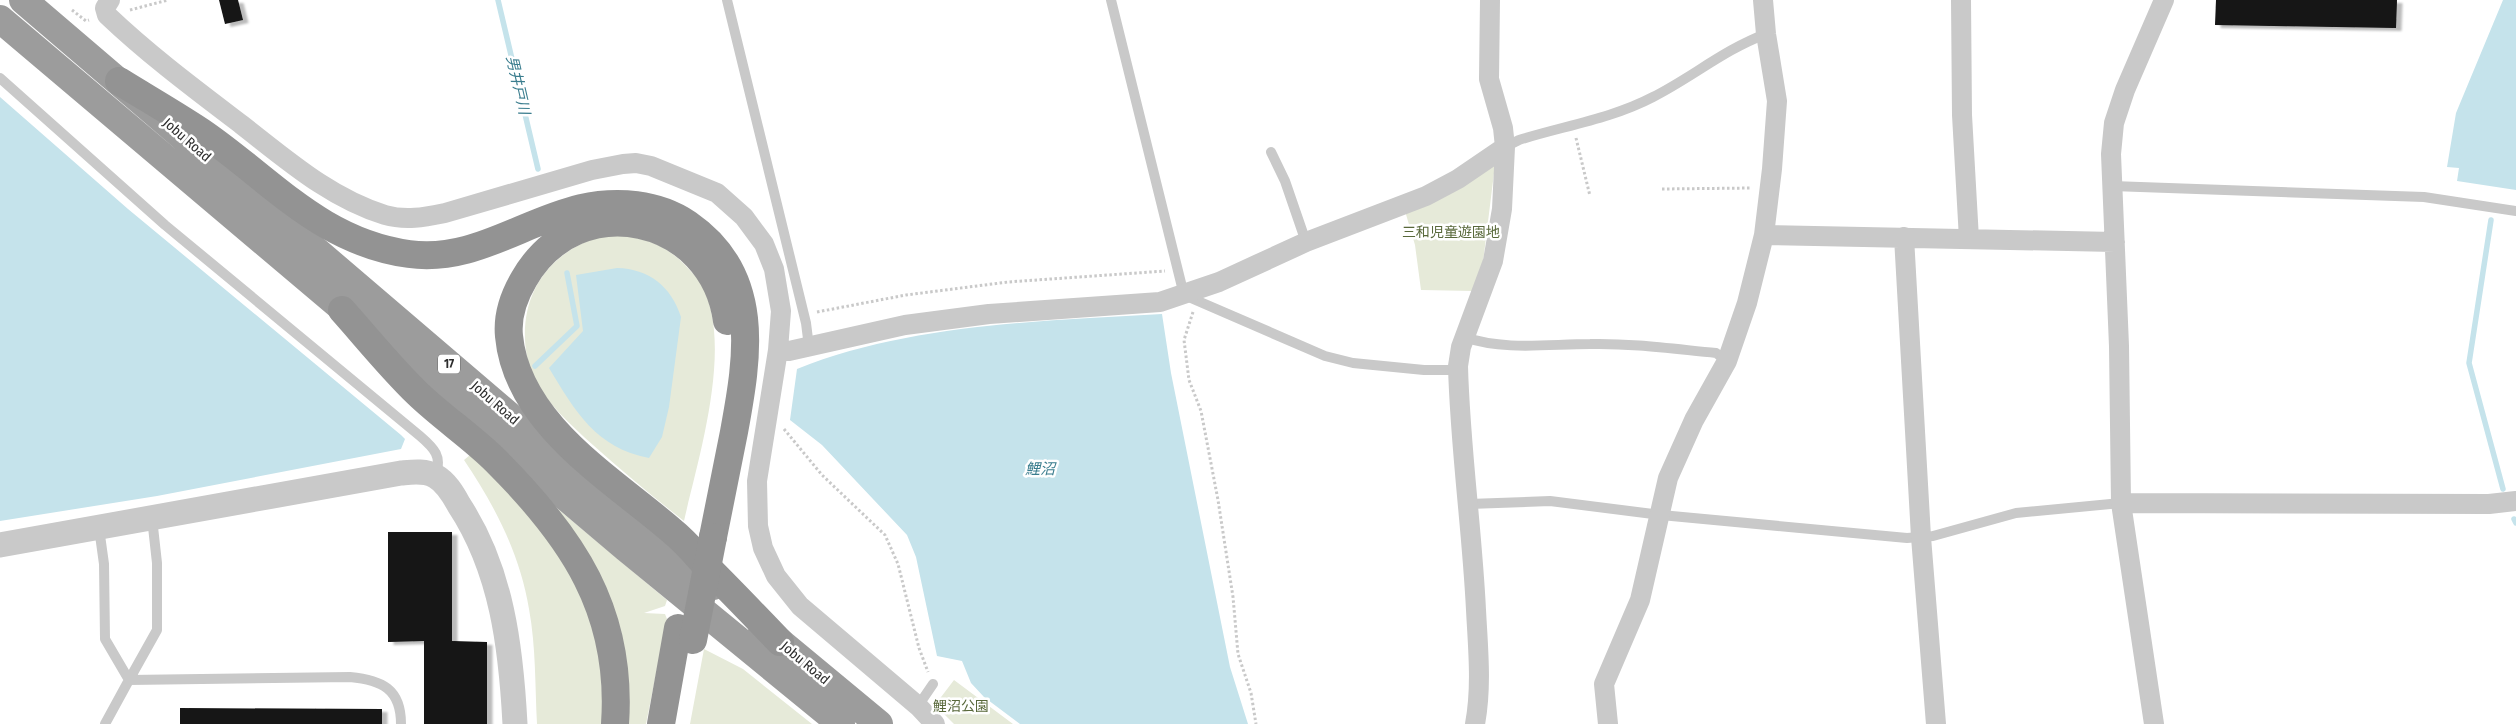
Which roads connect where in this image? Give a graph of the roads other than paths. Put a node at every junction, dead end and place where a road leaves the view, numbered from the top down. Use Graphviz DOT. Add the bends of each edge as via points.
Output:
graph roads {
  1 [pos="23,0"];
  2 [pos="727,0"];
  3 [pos="1111,0"];
  4 [pos="1490,0"];
  5 [pos="1763,0"];
  6 [pos="1961,0"];
  7 [pos="2164,0"];
  8 [pos="115,6"];
  9 [pos="0,19"];
  10 [pos="1766,34"];
  11 [pos="0,78"];
  12 [pos="119,81"];
  13 [pos="1505,147"];
  14 [pos="1271,152"];
  15 [pos="2112,186"];
  16 [pos="2516,210"];
  17 [pos="1764,235"];
  18 [pos="1904,237"];
  19 [pos="1969,239"];
  20 [pos="1306,242"];
  21 [pos="2115,242"];
  22 [pos="1191,298"];
  23 [pos="342,310"];
  24 [pos="1464,337"];
  25 [pos="810,346"];
  26 [pos="778,350"];
  27 [pos="1727,360"];
  28 [pos="1458,370"];
  29 [pos="434,475"];
  30 [pos="2516,502"];
  31 [pos="2120,503"];
  32 [pos="1469,504"];
  33 [pos="1661,515"];
  34 [pos="152,518"];
  35 [pos="99,528"];
  36 [pos="706,532"];
  37 [pos="1921,537"];
  38 [pos="0,545"];
  39 [pos="686,634"];
  40 [pos="780,642"];
  41 [pos="129,680"];
  42 [pos="933,684"];
  43 [pos="918,706"];
  44 [pos="105,724"];
  45 [pos="401,724"];
  46 [pos="516,724"];
  47 [pos="615,724"];
  48 [pos="661,724"];
  49 [pos="678,724"];
  50 [pos="841,724"];
  51 [pos="879,724"];
  52 [pos="936,724"];
  53 [pos="1475,724"];
  54 [pos="1608,724"];
  55 [pos="1936,724"];
  56 [pos="2154,724"];
  1 -- 12 [label="highway, Jobu Road / 17"];
  2 -- 25 [label="lane"];
  3 -- 22 [label="lane" via="1176,268"];
  4 -- 13 [label="street" via="1488,79 1503,128"];
  5 -- 10 [label="street"];
  6 -- 19 [label="street" via="1962,115"];
  7 -- 15 [label="street" via="2114,123"];
  8 -- 26 [label="street" via="105,8 107,15 188,84 316,182 342,198 386,215 422,218 623,164 651,166 717,193 744,216 764,244 774,269 781,311"];
  9 -- 23 [label="highway, Jobu Road / 17"];
  10 -- 13 [label="lane" via="1725,54 1653,98 1616,113 1519,140"];
  10 -- 17 [label="street" via="1777,101"];
  11 -- 29 [label="lane" via="164,225 420,436 435,450 439,460"];
  12 -- 36 [label="highway" via="206,136 290,202 332,228 379,248 409,254 451,254 493,242 561,214 620,203 661,210 698,231 717,250 735,277 747,340 741,393"];
  12 -- 40 [label="highway, Jobu Road / 17" via="561,460"];
  13 -- 20 [label="street" via="1426,196"];
  13 -- 24 [label="street" via="1498,241 1489,275"];
  14 -- 20 [label="lane" via="1285,181"];
  15 -- 16 [label="lane" via="2424,197"];
  15 -- 21 [label="street"];
  17 -- 18 [label="street"];
  17 -- 27 [label="street" via="1747,303"];
  18 -- 19 [label="street"];
  18 -- 37 [label="street"];
  19 -- 21 [label="street"];
  20 -- 22 [label="street"];
  21 -- 31 [label="street"];
  22 -- 25 [label="street" via="989,314 905,325"];
  22 -- 28 [label="lane" via="1325,356 1353,363"];
  23 -- 47 [label="highway" via="418,394 496,461 564,536 592,586 603,614 616,678"];
  23 -- 50 [label="highway, Jobu Road / 17"];
  24 -- 27 [label="lane" via="1502,346 1589,344 1697,351 1716,353"];
  24 -- 28 [label="street"];
  25 -- 26 [label="street"];
  26 -- 43 [label="street" via="757,481 758,526 769,564 800,606"];
  27 -- 33 [label="street" via="1694,420 1668,478"];
  28 -- 32 [label="street"];
  29 -- 34 [label="street" via="401,473"];
  29 -- 46 [label="street" via="444,483 468,518 494,576 509,652"];
  30 -- 31 [label="street"];
  31 -- 37 [label="lane" via="2016,513"];
  31 -- 56 [label="street"];
  32 -- 33 [label="lane" via="1550,501"];
  32 -- 53 [label="street" via="1479,683"];
  33 -- 37 [label="lane"];
  33 -- 54 [label="street" via="1635,616 1604,684"];
  34 -- 35 [label="street"];
  34 -- 41 [label="lane" via="157,563 156,630"];
  35 -- 38 [label="street"];
  35 -- 41 [label="lane" via="104,564 105,639"];
  36 -- 39 [label="highway, bridge"];
  36 -- 40 [label="highway" via="727,377 728,330 719,288 684,244 652,227 616,222 577,230 561,237 538,256 518,289 510,312 509,336 514,363 527,394 569,444 606,479 674,532"];
  37 -- 55 [label="street"];
  39 -- 48 [label="highway"];
  39 -- 49 [label="highway"];
  40 -- 51 [label="highway, Jobu Road / 17"];
  41 -- 44 [label="lane"];
  41 -- 45 [label="lane" via="368,678 387,687 398,699"];
  42 -- 43 [label="lane"];
  43 -- 52 [label="street"];
}
